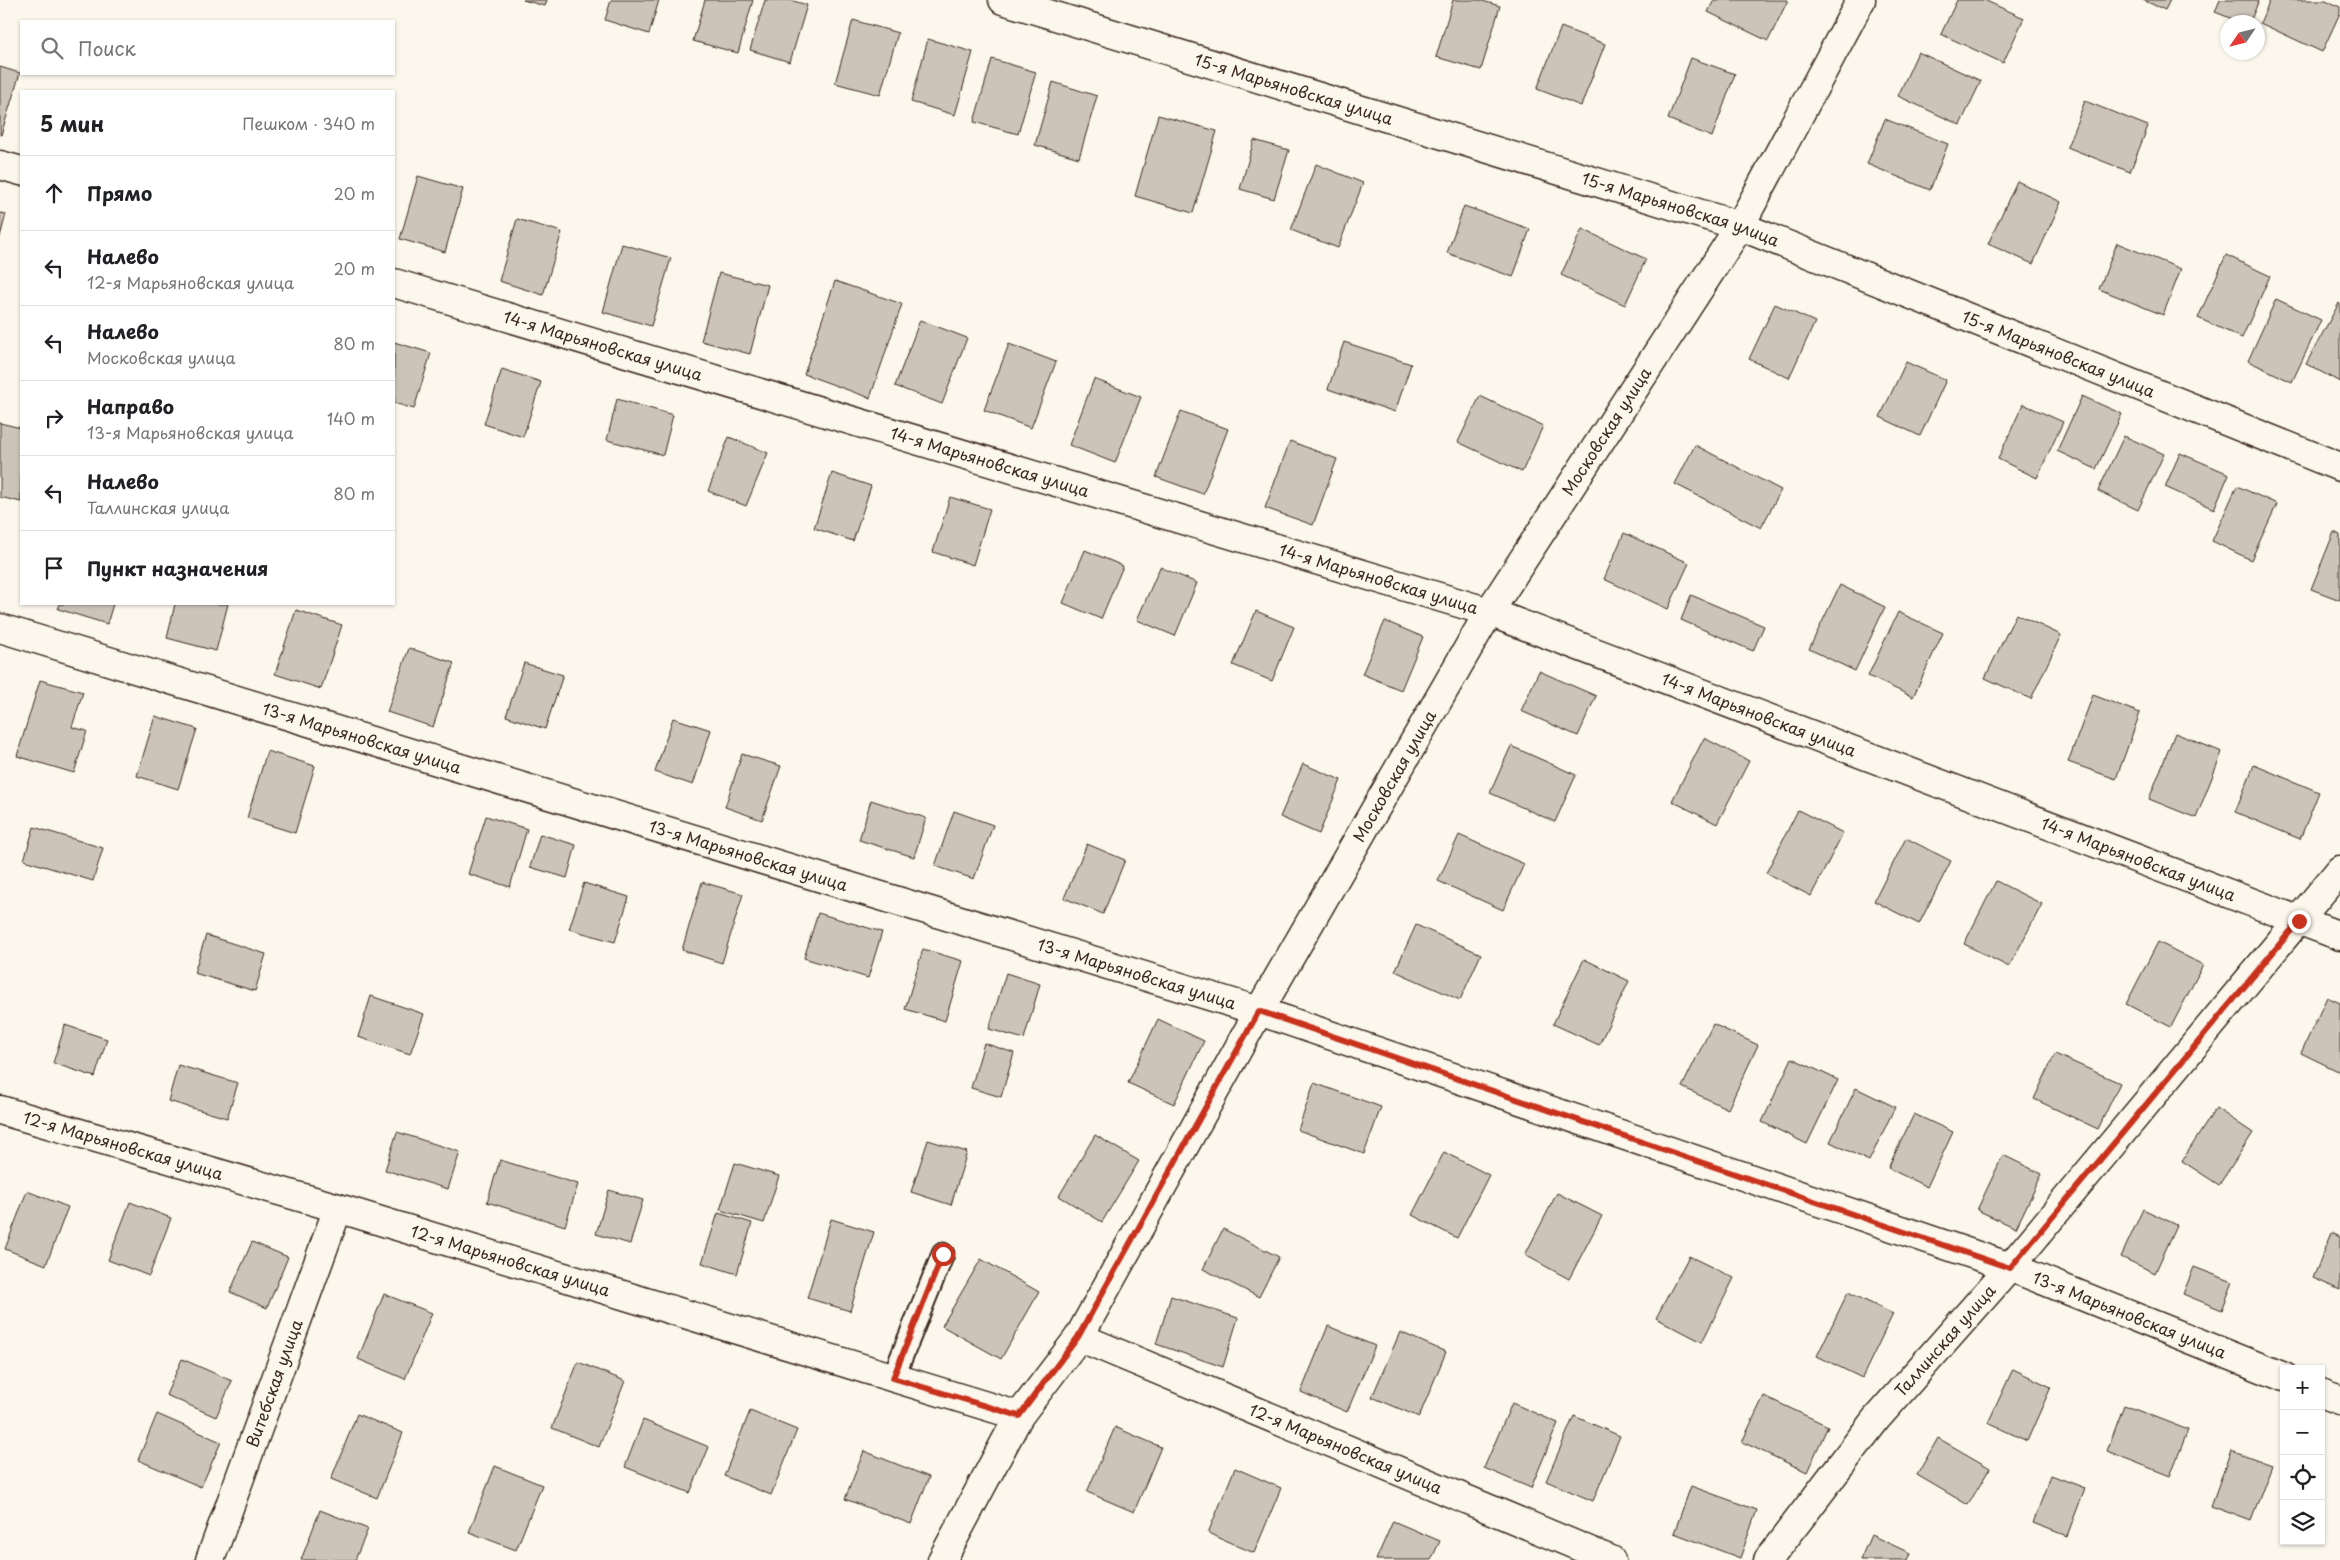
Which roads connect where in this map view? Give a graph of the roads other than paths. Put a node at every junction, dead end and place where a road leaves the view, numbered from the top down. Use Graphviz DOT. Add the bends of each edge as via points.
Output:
graph roads {
  1 [pos="1003,0"];
  2 [pos="1861,0"];
  3 [pos="0,165"];
  4 [pos="20,172"];
  5 [pos="1740,226"];
  6 [pos="395,283"];
  7 [pos="2340,467"];
  8 [pos="1489,612"];
  9 [pos="0,628"];
  10 [pos="2340,870"];
  11 [pos="2299,921"];
  12 [pos="2340,936"];
  13 [pos="1259,1011"];
  14 [pos="0,1110"];
  15 [pos="338,1208"];
  16 [pos="943,1254"];
  17 [pos="2010,1268"];
  18 [pos="1078,1337"];
  19 [pos="2280,1376"];
  20 [pos="893,1378"];
  21 [pos="2325,1394"];
  22 [pos="2340,1400"];
  23 [pos="1019,1416"];
  24 [pos="210,1560"];
  25 [pos="942,1560"];
  26 [pos="1612,1560"];
  27 [pos="1768,1560"];
  1 -- 5 [label="street, 15-я Марьяновская улица"];
  2 -- 5 [label="street, Московская улица"];
  3 -- 4 [label="street"];
  5 -- 7 [label="street, 15-я Марьяновская улица"];
  5 -- 8 [label="street, Московская улица"];
  6 -- 8 [label="street, 14-я Марьяновская улица"];
  8 -- 11 [label="street, 14-я Марьяновская улица"];
  8 -- 13 [label="street, Московская улица"];
  9 -- 13 [label="street, 13-я Марьяновская улица"];
  10 -- 11 [label="street, Таллинская улица"];
  11 -- 12 [label="street, 14-я Марьяновская улица"];
  11 -- 17 [label="street, Таллинская улица"];
  13 -- 17 [label="street, 13-я Марьяновская улица"];
  13 -- 18 [label="street, Московская улица"];
  14 -- 15 [label="street, 12-я Марьяновская улица"];
  15 -- 20 [label="street, 12-я Марьяновская улица"];
  15 -- 24 [label="street, Витебская улица"];
  16 -- 20 [label="lane"];
  17 -- 19 [label="street, 13-я Марьяновская улица"];
  17 -- 27 [label="street, Таллинская улица" via="1876,1419"];
  18 -- 23 [label="street, Московская улица"];
  18 -- 26 [label="street, 12-я Марьяновская улица"];
  20 -- 23 [label="street, 12-я Марьяновская улица"];
  21 -- 22 [label="street"];
  23 -- 25 [label="street, Московская улица"];
}
